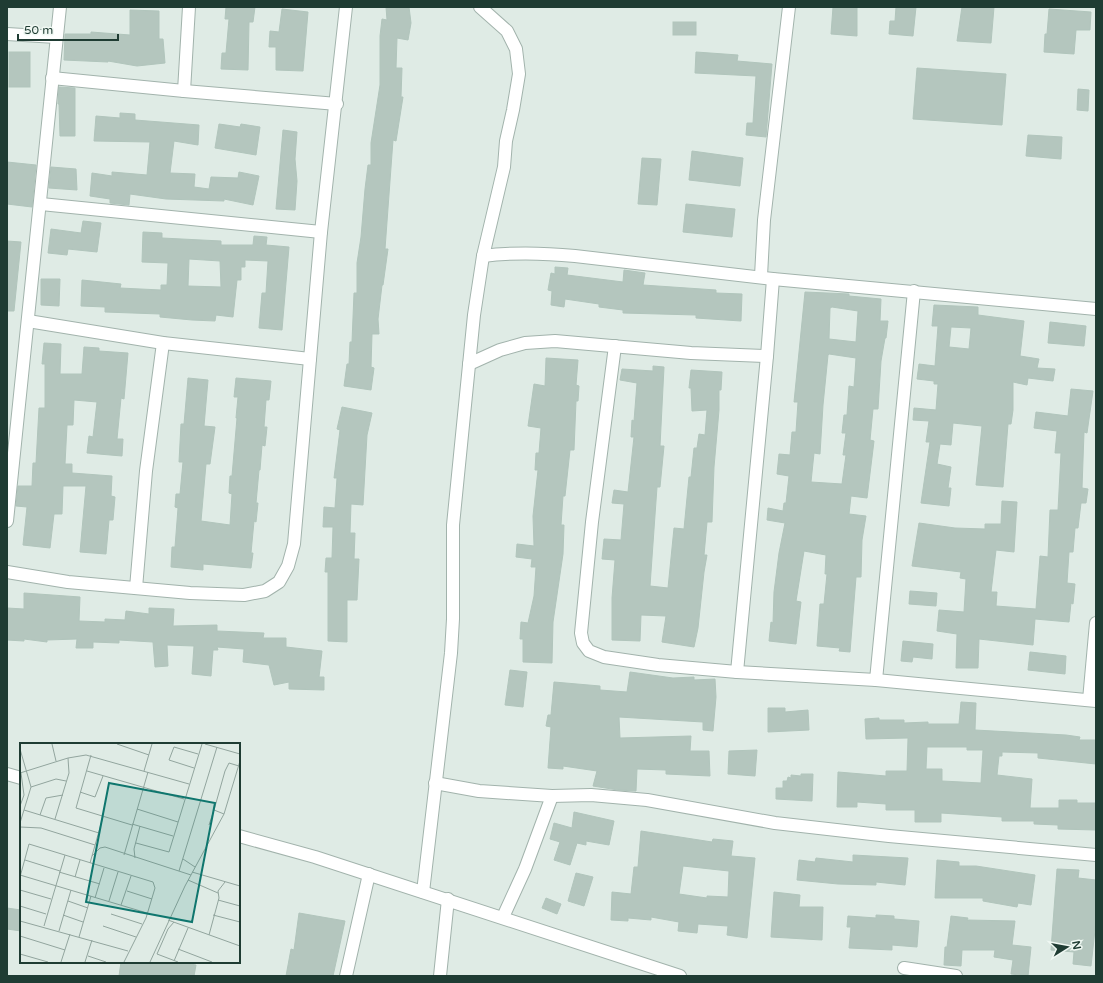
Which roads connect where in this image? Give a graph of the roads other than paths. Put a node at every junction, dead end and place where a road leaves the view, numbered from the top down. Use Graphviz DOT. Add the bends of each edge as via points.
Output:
graph roads {
  1 [pos="60,7"];
  2 [pos="189,7"];
  3 [pos="346,7"];
  4 [pos="480,7"];
  5 [pos="785,7"];
  6 [pos="7,34"];
  7 [pos="56,37"];
  8 [pos="52,78"];
  9 [pos="184,91"];
  10 [pos="337,104"];
  11 [pos="41,204"];
  12 [pos="321,232"];
  13 [pos="483,256"];
  14 [pos="761,276"];
  15 [pos="773,279"];
  16 [pos="914,291"];
  17 [pos="1096,309"];
  18 [pos="28,321"];
  19 [pos="163,343"];
  20 [pos="615,346"];
  21 [pos="768,356"];
  22 [pos="310,359"];
  23 [pos="469,364"];
  24 [pos="7,521"];
  25 [pos="7,572"];
  26 [pos="136,588"];
  27 [pos="1096,622"];
  28 [pos="737,672"];
  29 [pos="876,680"];
  30 [pos="1092,700"];
  31 [pos="7,774"];
  32 [pos="20,778"];
  33 [pos="435,783"];
  34 [pos="552,796"];
  35 [pos="240,836"];
  36 [pos="1096,855"];
  37 [pos="369,874"];
  38 [pos="423,892"];
  39 [pos="448,899"];
  40 [pos="503,917"];
  41 [pos="904,968"];
  42 [pos="346,976"];
  43 [pos="440,976"];
  44 [pos="680,976"];
  45 [pos="956,976"];
  1 -- 7 [label="street"];
  2 -- 9 [label="street"];
  3 -- 10 [label="street"];
  4 -- 13 [label="street" via="507,31 516,49 518,74 504,167"];
  5 -- 14 [label="street"];
  6 -- 7 [label="street"];
  7 -- 8 [label="street"];
  8 -- 9 [label="street"];
  8 -- 11 [label="street"];
  9 -- 10 [label="street"];
  10 -- 12 [label="street"];
  11 -- 12 [label="street"];
  11 -- 18 [label="street"];
  12 -- 22 [label="street"];
  13 -- 14 [label="street" via="545,253"];
  13 -- 23 [label="street"];
  14 -- 15 [label="street"];
  15 -- 16 [label="street"];
  15 -- 21 [label="street"];
  16 -- 17 [label="street"];
  16 -- 29 [label="street"];
  18 -- 19 [label="street"];
  18 -- 24 [label="street"];
  19 -- 22 [label="street"];
  19 -- 26 [label="street" via="146,471"];
  20 -- 21 [label="street" via="691,353"];
  20 -- 23 [label="street" via="555,341 525,343 500,350"];
  20 -- 28 [label="street" via="592,522 581,632 583,643 590,651 604,657"];
  21 -- 28 [label="street"];
  22 -- 26 [label="street" via="294,544 288,566 279,582 266,591 244,595 190,594"];
  23 -- 33 [label="street" via="453,525 451,653"];
  25 -- 26 [label="street" via="68,582"];
  27 -- 30 [label="street"];
  28 -- 29 [label="street"];
  29 -- 30 [label="street"];
  31 -- 32 [label="street"];
  33 -- 34 [label="street" via="479,791"];
  33 -- 38 [label="street"];
  34 -- 36 [label="street" via="591,795 647,800 775,824"];
  34 -- 40 [label="street" via="525,869"];
  35 -- 37 [label="street"];
  37 -- 38 [label="street"];
  37 -- 42 [label="street"];
  38 -- 39 [label="street"];
  39 -- 40 [label="street"];
  39 -- 43 [label="street"];
  40 -- 44 [label="street"];
  41 -- 45 [label="street"];
}
